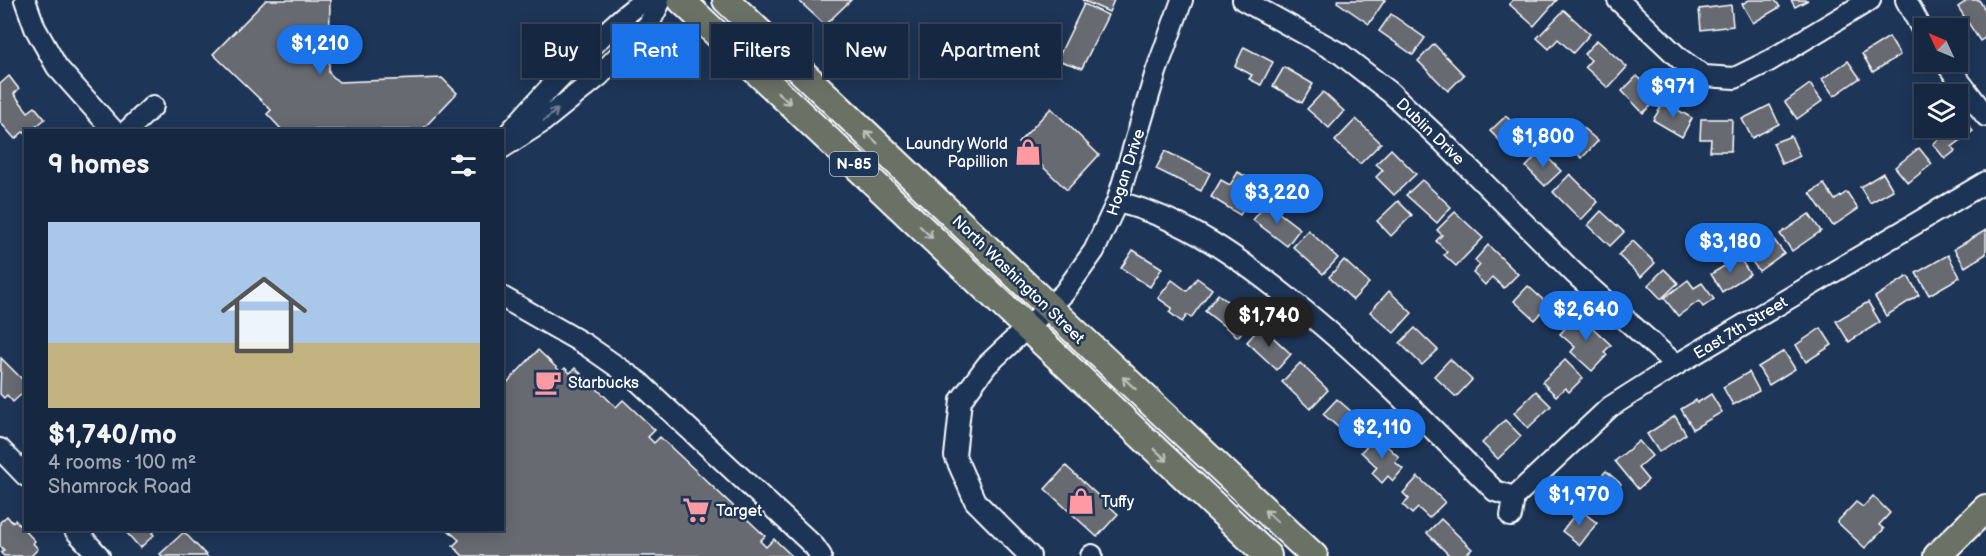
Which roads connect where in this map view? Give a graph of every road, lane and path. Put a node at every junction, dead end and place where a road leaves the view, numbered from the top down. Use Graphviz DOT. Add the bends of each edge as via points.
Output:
graph roads {
  1 [pos="25,0"];
  2 [pos="646,0"];
  3 [pos="662,0"];
  4 [pos="681,0"];
  5 [pos="726,0"];
  6 [pos="1182,0"];
  7 [pos="1243,0"];
  8 [pos="1618,0"];
  9 [pos="1870,0"];
  10 [pos="1906,0"];
  11 [pos="1916,18"];
  12 [pos="1953,72"];
  13 [pos="153,106"];
  14 [pos="1986,116"];
  15 [pos="112,129"];
  16 [pos="129,129"];
  17 [pos="504,140"];
  18 [pos="504,147"];
  19 [pos="1986,182"];
  20 [pos="1117,202"];
  21 [pos="504,298"];
  22 [pos="1050,308"];
  23 [pos="1026,329"];
  24 [pos="1676,365"];
  25 [pos="0,449"];
  26 [pos="24,474"];
  27 [pos="1986,508"];
  28 [pos="76,531"];
  29 [pos="99,556"];
  30 [pos="821,556"];
  31 [pos="1030,556"];
  32 [pos="1268,556"];
  33 [pos="1314,556"];
  34 [pos="1937,556"];
  1 -- 15 [label="street" via="57,68"];
  2 -- 17 [label="street" via="585,52"];
  18 -- 3 [label="street, one-way" via="541,123 599,76 649,24"];
  4 -- 23 [label="main road, North Washington Street / N-85, one-way"];
  22 -- 5 [label="main road, North Washington Street / N-85, one-way"];
  6 -- 20 [label="street, Hogan Drive"];
  7 -- 24 [label="street, Dublin Drive" via="1341,54 1391,93 1574,273"];
  8 -- 9 [label="street" via="1680,59 1704,76 1735,78"];
  10 -- 11 [label="street"];
  12 -- 14 [label="street"];
  13 -- 16 [label="street"];
  19 -- 24 [label="street, East 7th Street"];
  20 -- 22 [label="street, Hogan Drive" via="1094,251"];
  20 -- 24 [label="street, East 7th Street" via="1162,216 1218,245 1261,275 1374,371 1512,507 1610,407"];
  21 -- 30 [label="street" via="586,345 639,382"];
  22 -- 23 [label="street, Hogan Drive"];
  33 -- 22 [label="main road, North Washington Street / N-85, one-way"];
  23 -- 31 [label="street, Hogan Drive" via="987,365 961,400 955,456 975,501"];
  23 -- 32 [label="main road, North Washington Street / N-85, one-way"];
  25 -- 26 [label="street"];
  27 -- 34 [label="main road"];
  28 -- 29 [label="street"];
}
